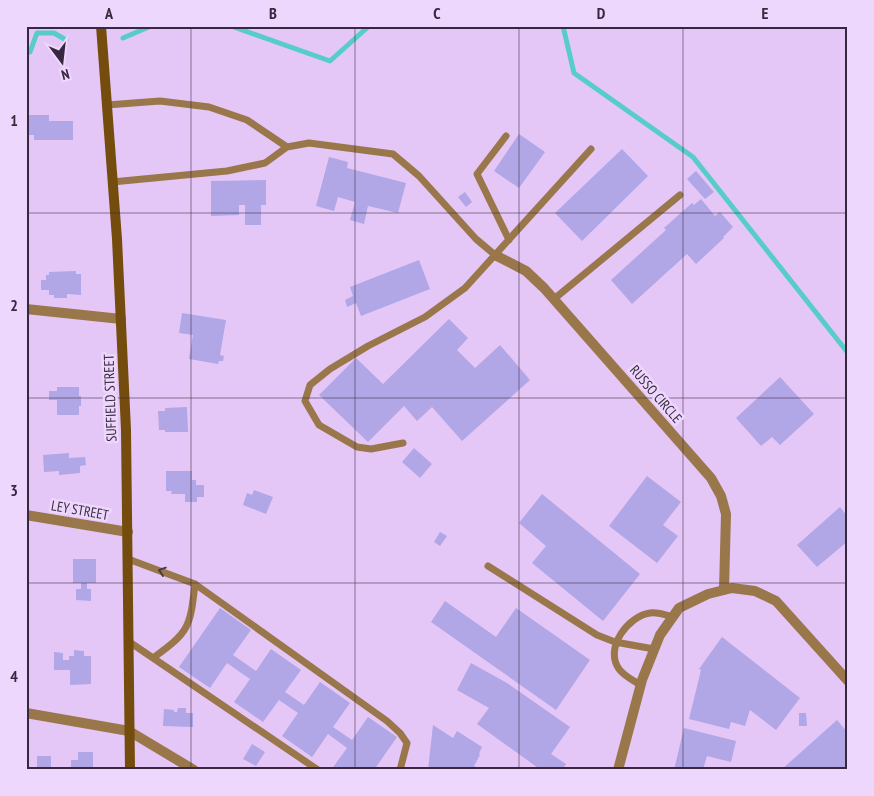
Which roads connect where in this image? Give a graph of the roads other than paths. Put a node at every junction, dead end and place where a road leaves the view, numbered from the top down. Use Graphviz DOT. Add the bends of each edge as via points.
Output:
graph roads {
  1 [pos="100,26"];
  2 [pos="107,105"];
  3 [pos="506,136"];
  4 [pos="286,147"];
  5 [pos="592,149"];
  6 [pos="112,182"];
  7 [pos="680,195"];
  8 [pos="509,240"];
  9 [pos="495,255"];
  10 [pos="554,298"];
  11 [pos="26,309"];
  12 [pos="121,319"];
  13 [pos="402,443"];
  14 [pos="26,515"];
  15 [pos="128,532"];
  16 [pos="128,559"];
  17 [pos="488,566"];
  18 [pos="195,584"];
  19 [pos="724,590"];
  20 [pos="673,617"];
  21 [pos="128,642"];
  22 [pos="615,642"];
  23 [pos="654,649"];
  24 [pos="153,658"];
  25 [pos="848,681"];
  26 [pos="640,685"];
  27 [pos="26,713"];
  28 [pos="129,731"];
  29 [pos="130,770"];
  30 [pos="194,770"];
  31 [pos="318,770"];
  32 [pos="400,770"];
  33 [pos="618,770"];
  1 -- 2 [label="main road, SUFFIELD STREET"];
  2 -- 4 [label="lane" via="160,101 209,106 247,120"];
  2 -- 6 [label="main road, SUFFIELD STREET"];
  3 -- 8 [label="lane" via="477,174"];
  4 -- 6 [label="lane" via="264,163 227,171"];
  4 -- 9 [label="lane" via="309,143 393,154 420,176 476,239"];
  5 -- 8 [label="lane"];
  6 -- 12 [label="main road, SUFFIELD STREET"];
  7 -- 10 [label="lane"];
  8 -- 9 [label="lane"];
  9 -- 10 [label="street, RUSSO CIRCLE" via="526,271"];
  9 -- 13 [label="lane" via="465,288 425,318 368,346 310,385 305,401 319,425 357,447 370,449"];
  10 -- 19 [label="street, RUSSO CIRCLE" via="711,478 726,514"];
  11 -- 12 [label="street"];
  12 -- 15 [label="main road, SUFFIELD STREET"];
  14 -- 15 [label="street, LEY STREET"];
  15 -- 16 [label="main road, SUFFIELD STREET"];
  18 -- 16 [label="lane, one-way"];
  16 -- 21 [label="main road, SUFFIELD STREET"];
  17 -- 22 [label="lane" via="597,635"];
  18 -- 24 [label="lane" via="192,611 184,632"];
  18 -- 32 [label="lane" via="400,733 407,743"];
  19 -- 20 [label="street" via="679,608"];
  19 -- 25 [label="street" via="754,591 776,601"];
  20 -- 22 [label="lane" via="657,613 643,615 631,622"];
  20 -- 23 [label="street"];
  21 -- 24 [label="lane"];
  21 -- 28 [label="main road, SUFFIELD STREET"];
  22 -- 23 [label="lane"];
  22 -- 26 [label="lane" via="614,655 619,669"];
  23 -- 26 [label="street"];
  24 -- 31 [label="lane"];
  26 -- 33 [label="street"];
  27 -- 28 [label="street"];
  28 -- 29 [label="main road, SUFFIELD STREET"];
  28 -- 30 [label="street"];
}
